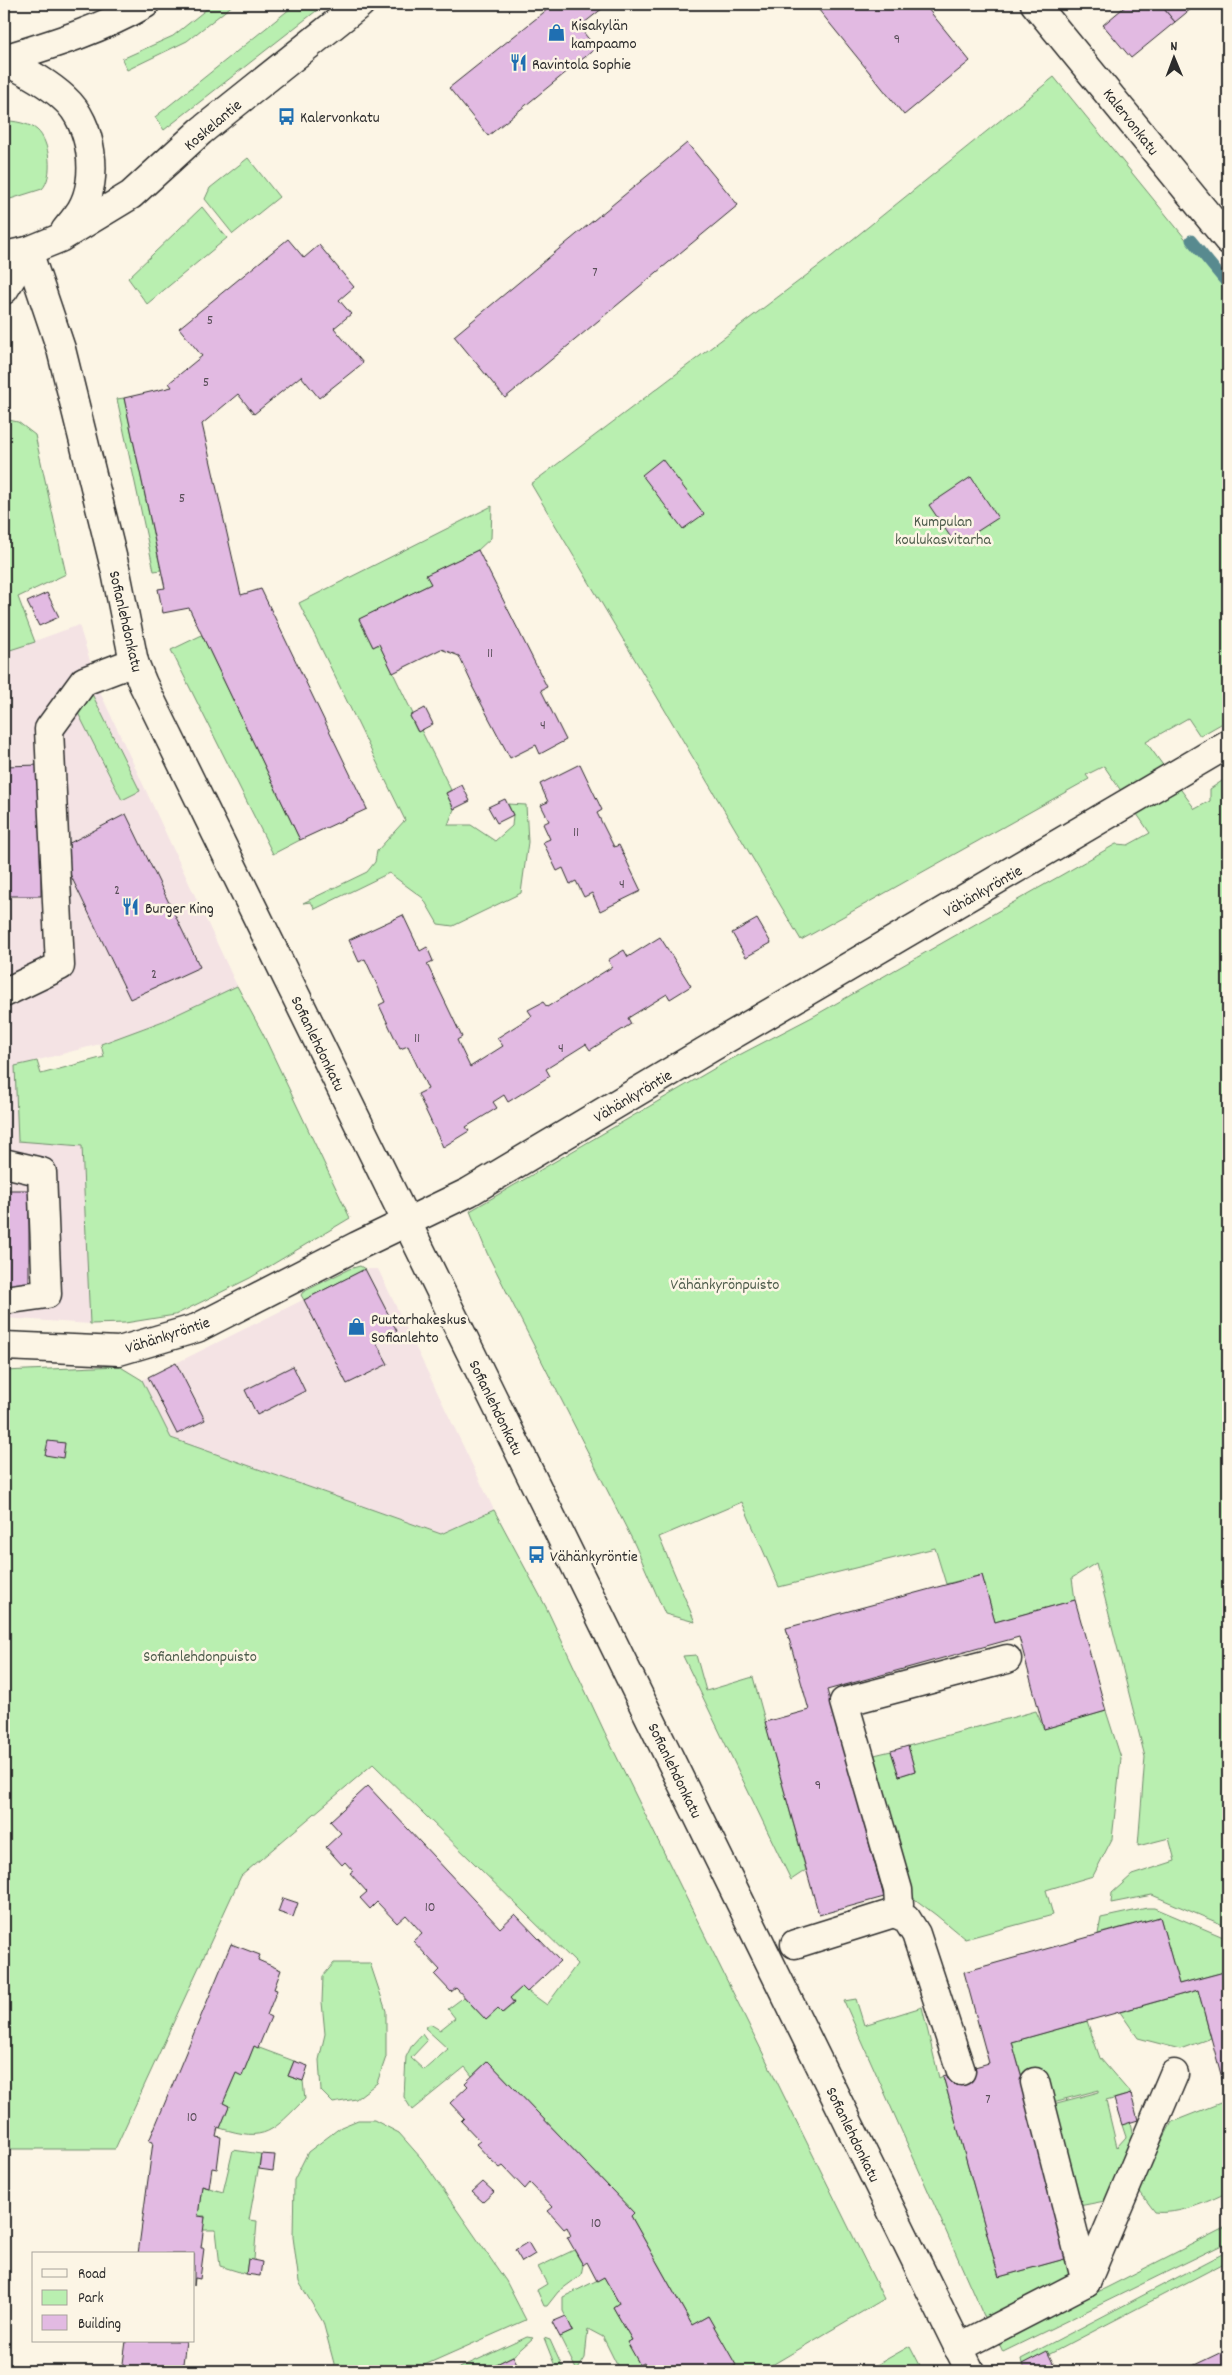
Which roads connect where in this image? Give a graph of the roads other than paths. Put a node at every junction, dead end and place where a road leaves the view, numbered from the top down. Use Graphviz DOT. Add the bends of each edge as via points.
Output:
graph roads {
  1 [pos="145,4"];
  2 [pos="360,4"];
  3 [pos="1036,4"];
  4 [pos="4,60"];
  5 [pos="1225,230"];
  6 [pos="60,238"];
  7 [pos="16,254"];
  8 [pos="4,290"];
  9 [pos="134,662"];
  10 [pos="1228,744"];
  11 [pos="4,993"];
  12 [pos="4,1163"];
  13 [pos="406,1222"];
  14 [pos="4,1300"];
  15 [pos="4,1346"];
  16 [pos="1007,1660"];
  17 [pos="894,1913"];
  18 [pos="795,1944"];
  19 [pos="961,2071"];
  20 [pos="1174,2074"];
  21 [pos="1035,2082"];
  22 [pos="1086,2282"];
  23 [pos="964,2360"];
  1 -- 4 [label="street" via="84,34"];
  2 -- 6 [label="street, Koskelantie" via="201,131 131,195"];
  3 -- 5 [label="street, Kalervonkatu"];
  4 -- 6 [label="street" via="45,83 67,100 84,130 91,181 82,208"];
  6 -- 7 [label="street, Koskelantie"];
  7 -- 8 [label="street"];
  7 -- 9 [label="street, Sofianlehdonkatu" via="61,349 116,572"];
  9 -- 11 [label="street" via="84,681 49,729 60,966"];
  9 -- 13 [label="street, Sofianlehdonkatu"];
  10 -- 13 [label="street, Vähänkyröntie" via="469,1192"];
  12 -- 14 [label="street" via="42,1172 47,1294"];
  13 -- 15 [label="street, Vähänkyröntie" via="197,1328 119,1351"];
  13 -- 23 [label="street, Sofianlehdonkatu"];
  16 -- 17 [label="street" via="844,1702 898,1890 900,1904"];
  17 -- 18 [label="street"];
  17 -- 19 [label="street" via="906,1918 916,1934"];
  20 -- 22 [label="street"];
  21 -- 22 [label="street"];
  22 -- 23 [label="street"];
}
